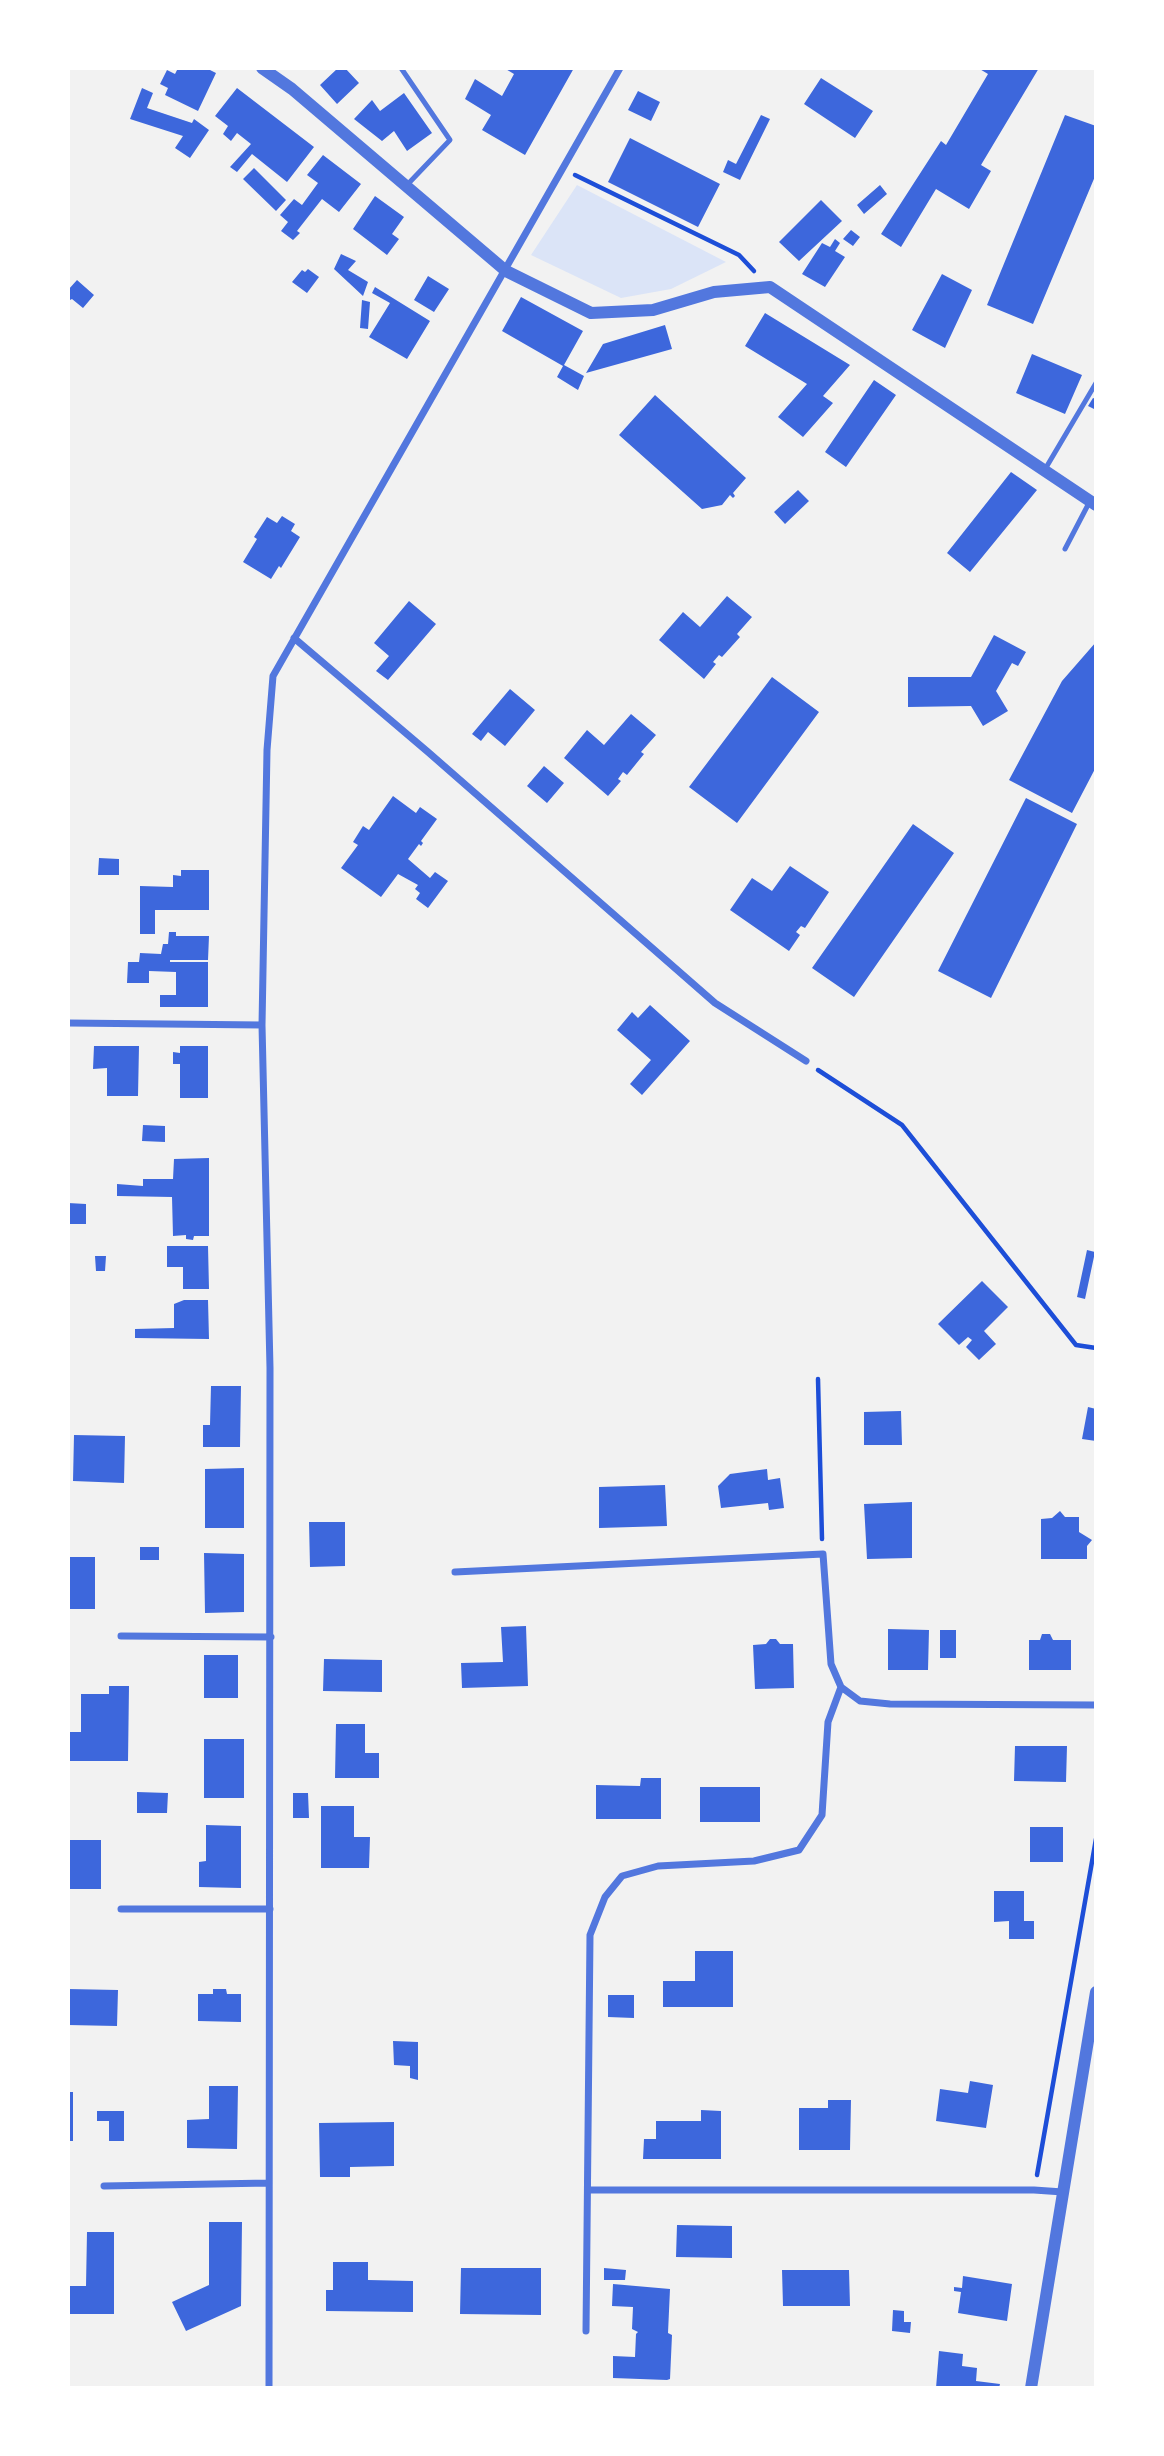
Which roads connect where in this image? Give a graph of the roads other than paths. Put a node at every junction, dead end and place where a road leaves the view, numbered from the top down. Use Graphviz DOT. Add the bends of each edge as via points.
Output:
graph roads {
  1 [pos="262,68"];
  2 [pos="401,68"];
  3 [pos="620,68"];
  4 [pos="406,186"];
  5 [pos="506,271"];
  6 [pos="1096,383"];
  7 [pos="1044,471"];
  8 [pos="1093,503"];
  9 [pos="1065,549"];
  10 [pos="294,638"];
  11 [pos="68,1023"];
  12 [pos="262,1025"];
  13 [pos="806,1061"];
  14 [pos="455,1572"];
  15 [pos="121,1636"];
  16 [pos="271,1637"];
  17 [pos="841,1687"];
  18 [pos="1096,1705"];
  19 [pos="121,1909"];
  20 [pos="270,1909"];
  21 [pos="1096,1992"];
  22 [pos="269,2183"];
  23 [pos="104,2186"];
  24 [pos="588,2190"];
  25 [pos="1063,2192"];
  26 [pos="586,2331"];
  27 [pos="269,2388"];
  28 [pos="1031,2388"];
  1 -- 4 [label="street"];
  2 -- 4 [label="lane" via="450,140"];
  3 -- 5 [label="street"];
  4 -- 5 [label="street"];
  5 -- 7 [label="street" via="591,313 653,310 714,292 769,287"];
  5 -- 10 [label="street"];
  6 -- 7 [label="lane"];
  7 -- 8 [label="street"];
  8 -- 9 [label="lane"];
  10 -- 12 [label="street" via="273,676 267,750"];
  10 -- 13 [label="street" via="715,1003"];
  11 -- 12 [label="street"];
  12 -- 16 [label="street"];
  14 -- 17 [label="street" via="822,1553 831,1664"];
  15 -- 16 [label="street"];
  16 -- 20 [label="street"];
  17 -- 18 [label="street" via="860,1700 890,1704"];
  17 -- 24 [label="street" via="828,1722 822,1815 799,1850 754,1861 658,1866 622,1877 605,1897 590,1936"];
  19 -- 20 [label="street"];
  20 -- 22 [label="street"];
  21 -- 25 [label="street"];
  22 -- 23 [label="street"];
  22 -- 27 [label="street"];
  24 -- 25 [label="street"];
  24 -- 26 [label="street"];
  25 -- 28 [label="street"];
}
